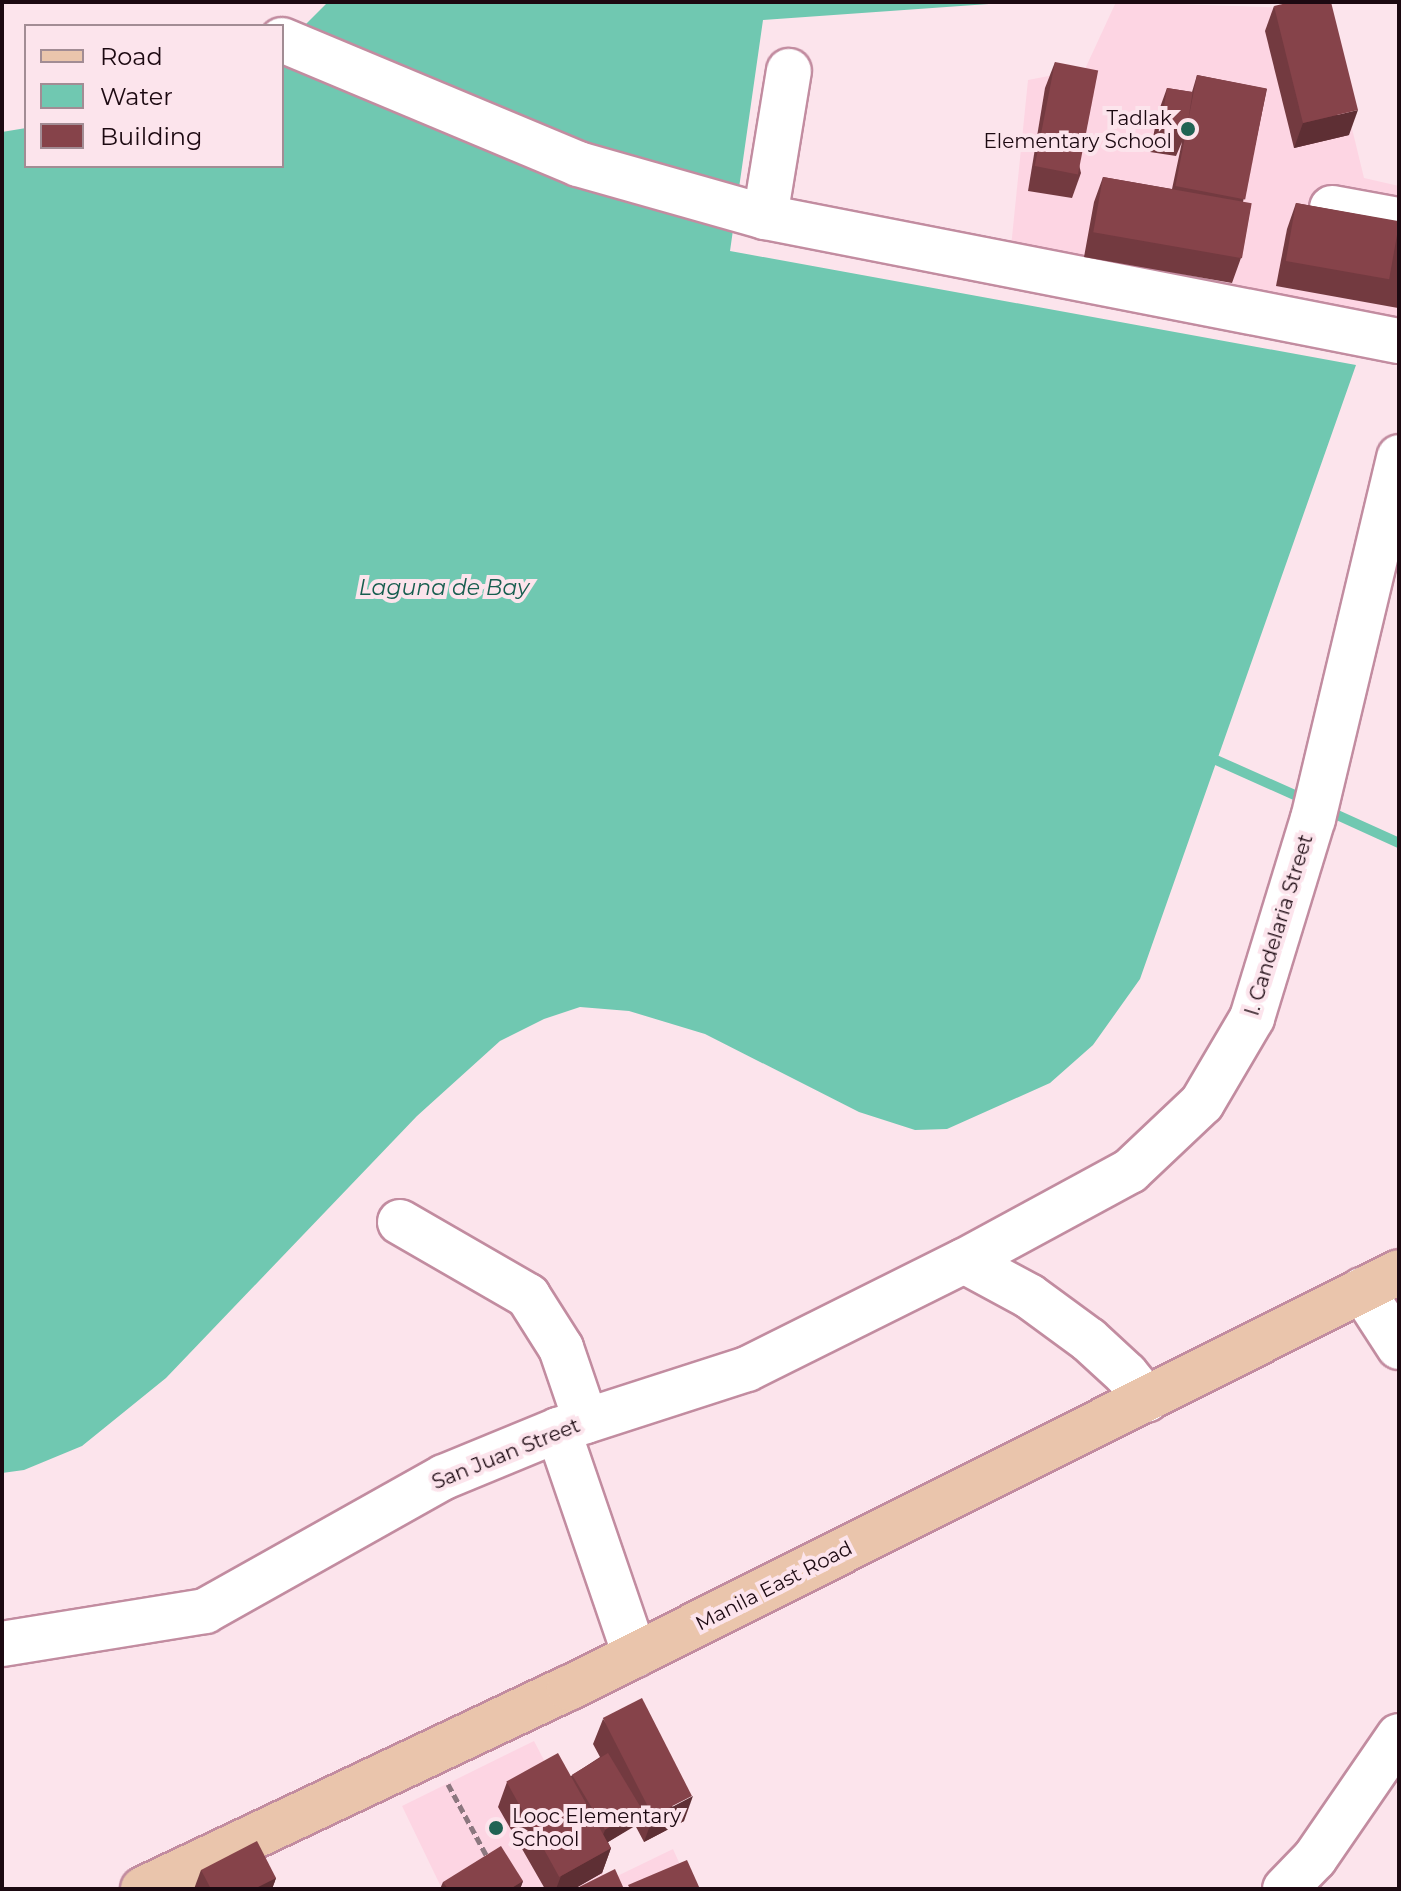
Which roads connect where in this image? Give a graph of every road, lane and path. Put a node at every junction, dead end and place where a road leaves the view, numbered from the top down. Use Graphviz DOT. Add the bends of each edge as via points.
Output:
graph roads {
  1 [pos="284,38"];
  2 [pos="789,71"];
  3 [pos="1332,208"];
  4 [pos="765,217"];
  5 [pos="1399,220"];
  6 [pos="1399,341"];
  7 [pos="1399,457"];
  8 [pos="400,1222"];
  9 [pos="964,1261"];
  10 [pos="1380,1281"];
  11 [pos="1399,1347"];
  12 [pos="1147,1400"];
  13 [pos="572,1426"];
  14 [pos="2,1644"];
  15 [pos="635,1655"];
  16 [pos="1399,1736"];
  17 [pos="432,1755"];
  18 [pos="490,1862"];
  19 [pos="153,1887"];
  20 [pos="1285,1889"];
  1 -- 4 [label="street" via="578,164"];
  2 -- 4 [label="street"];
  3 -- 5 [label="street"];
  4 -- 6 [label="street"];
  7 -- 9 [label="street, I. Candelaria Street" via="1317,798 1252,1018 1202,1103 1130,1171"];
  8 -- 13 [label="street" via="528,1296 561,1348"];
  9 -- 12 [label="street" via="1029,1296 1089,1340"];
  9 -- 13 [label="street, San Juan Street" via="747,1369"];
  10 -- 11 [label="street"];
  10 -- 12 [label="main road, Manila East Road"];
  12 -- 15 [label="main road, Manila East Road"];
  13 -- 14 [label="street, San Juan Street" via="444,1477 205,1611"];
  13 -- 15 [label="street"];
  15 -- 17 [label="main road, Manila East Road"];
  16 -- 20 [label="street" via="1315,1858"];
  17 -- 18 [label="path"];
  17 -- 19 [label="main road, Manila East Road"];
}
